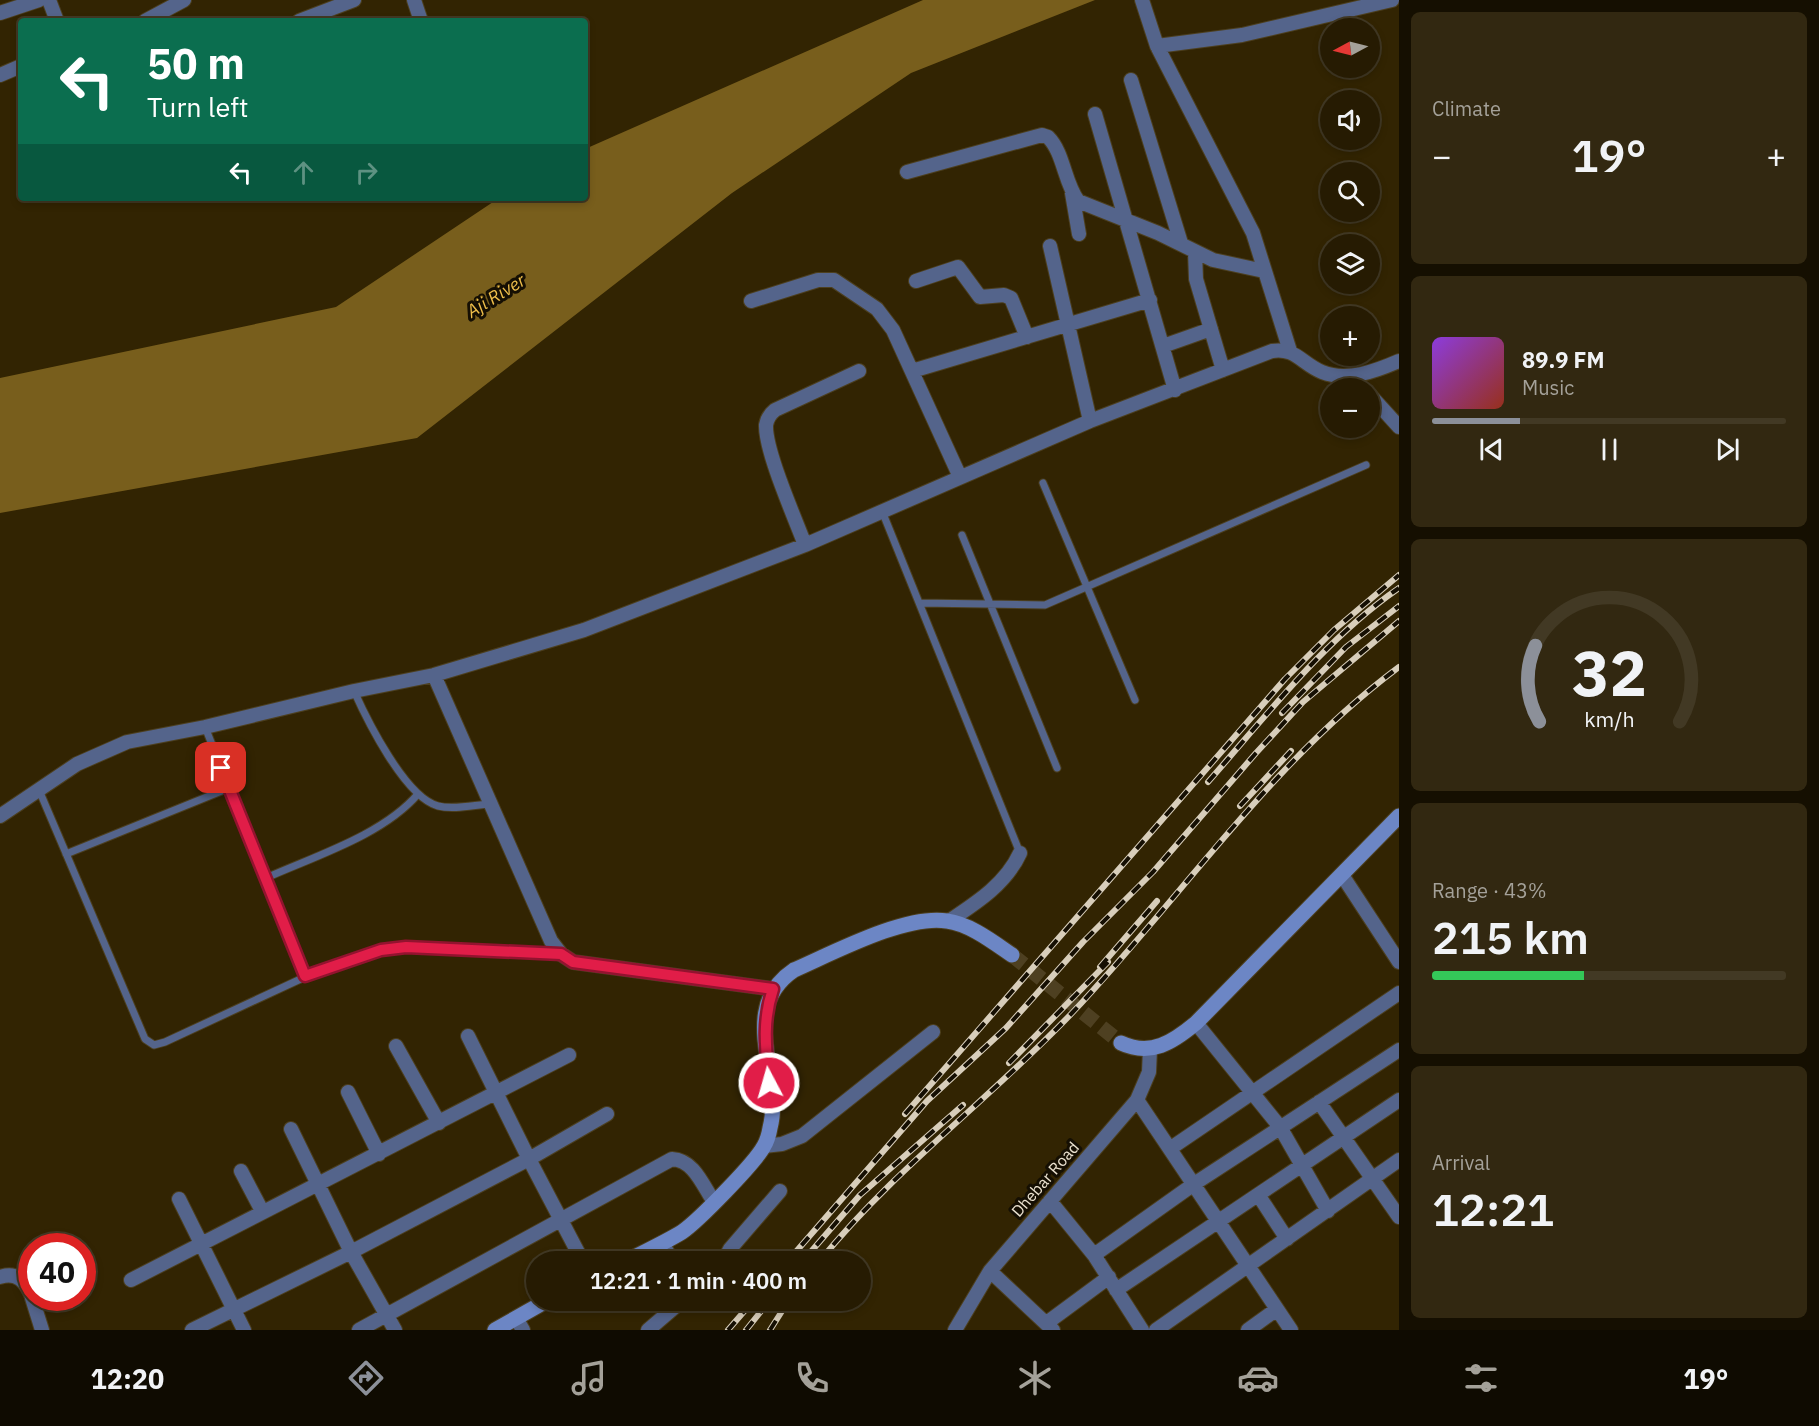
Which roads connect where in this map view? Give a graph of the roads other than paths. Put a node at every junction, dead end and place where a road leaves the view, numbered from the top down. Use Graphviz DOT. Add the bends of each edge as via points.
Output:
graph roads {
  1 [pos="39,0"];
  2 [pos="49,0"];
  3 [pos="184,0"];
  4 [pos="354,0"];
  5 [pos="414,0"];
  6 [pos="1392,0"];
  7 [pos="1143,4"];
  8 [pos="328,5"];
  9 [pos="0,14"];
  10 [pos="56,18"];
  11 [pos="155,18"];
  12 [pos="304,18"];
  13 [pos="420,18"];
  14 [pos="1157,46"];
  15 [pos="18,67"];
  16 [pos="0,75"];
  17 [pos="1131,80"];
  18 [pos="1095,114"];
  19 [pos="907,172"];
  20 [pos="1072,193"];
  21 [pos="1128,221"];
  22 [pos="1079,234"];
  23 [pos="1181,243"];
  24 [pos="1050,246"];
  25 [pos="1195,252"];
  26 [pos="1264,271"];
  27 [pos="916,281"];
  28 [pos="1150,300"];
  29 [pos="751,301"];
  30 [pos="1066,325"];
  31 [pos="1210,329"];
  32 [pos="1027,337"];
  33 [pos="1163,346"];
  34 [pos="1290,351"];
  35 [pos="1399,361"];
  36 [pos="1223,370"];
  37 [pos="859,371"];
  38 [pos="912,371"];
  39 [pos="1354,375"];
  40 [pos="1356,378"];
  41 [pos="1175,390"];
  42 [pos="1380,406"];
  43 [pos="1090,421"];
  44 [pos="1399,427"];
  45 [pos="1366,465"];
  46 [pos="960,477"];
  47 [pos="1043,483"];
  48 [pos="882,510"];
  49 [pos="962,535"];
  50 [pos="805,545"];
  51 [pos="1087,586"];
  52 [pos="921,603"];
  53 [pos="991,604"];
  54 [pos="434,675"];
  55 [pos="354,691"];
  56 [pos="1136,700"];
  57 [pos="205,727"];
  58 [pos="1057,768"];
  59 [pos="229,788"];
  60 [pos="38,789"];
  61 [pos="418,794"];
  62 [pos="490,804"];
  63 [pos="0,816"];
  64 [pos="1399,816"];
  65 [pos="1020,853"];
  66 [pos="66,854"];
  67 [pos="1342,875"];
  68 [pos="266,878"];
  69 [pos="949,921"];
  70 [pos="561,954"];
  71 [pos="1012,955"];
  72 [pos="1399,962"];
  73 [pos="305,976"];
  74 [pos="773,989"];
  75 [pos="1399,993"];
  76 [pos="1196,1023"];
  77 [pos="933,1032"];
  78 [pos="468,1036"];
  79 [pos="1121,1043"];
  80 [pos="396,1046"];
  81 [pos="1150,1049"];
  82 [pos="1399,1050"];
  83 [pos="569,1055"];
  84 [pos="348,1092"];
  85 [pos="497,1093"];
  86 [pos="1252,1093"];
  87 [pos="1137,1100"];
  88 [pos="1399,1100"];
  89 [pos="1319,1102"];
  90 [pos="607,1114"];
  91 [pos="439,1123"];
  92 [pos="1280,1127"];
  93 [pos="291,1129"];
  94 [pos="1343,1136"];
  95 [pos="764,1146"];
  96 [pos="1171,1148"];
  97 [pos="379,1154"];
  98 [pos="529,1159"];
  99 [pos="1399,1160"];
  100 [pos="1302,1165"];
  101 [pos="241,1171"];
  102 [pos="1374,1180"];
  103 [pos="319,1184"];
  104 [pos="1194,1184"];
  105 [pos="780,1191"];
  106 [pos="1259,1196"];
  107 [pos="179,1199"];
  108 [pos="1050,1201"];
  109 [pos="714,1202"];
  110 [pos="262,1211"];
  111 [pos="1328,1211"];
  112 [pos="1399,1217"];
  113 [pos="562,1220"];
  114 [pos="1219,1222"];
  115 [pos="1287,1239"];
  116 [pos="201,1242"];
  117 [pos="662,1244"];
  118 [pos="578,1251"];
  119 [pos="648,1251"];
  120 [pos="666,1251"];
  121 [pos="729,1251"];
  122 [pos="351,1252"];
  123 [pos="1095,1255"];
  124 [pos="1247,1266"];
  125 [pos="990,1271"];
  126 [pos="0,1277"];
  127 [pos="18,1277"];
  128 [pos="1109,1277"];
  129 [pos="131,1280"];
  130 [pos="1116,1290"];
  131 [pos="234,1308"];
  132 [pos="1278,1309"];
  133 [pos="36,1311"];
  134 [pos="535,1311"];
  135 [pos="670,1311"];
  136 [pos="387,1316"];
  137 [pos="519,1324"];
  138 [pos="1050,1326"];
  139 [pos="956,1327"];
  140 [pos="42,1330"];
  141 [pos="192,1330"];
  142 [pos="244,1330"];
  143 [pos="359,1330"];
  144 [pos="395,1330"];
  145 [pos="495,1330"];
  146 [pos="648,1330"];
  147 [pos="1142,1330"];
  148 [pos="1156,1330"];
  149 [pos="1248,1330"];
  150 [pos="1291,1330"];
  1 -- 9 [label="street"];
  2 -- 10 [label="street"];
  3 -- 11 [label="street"];
  4 -- 8 [label="street"];
  5 -- 13 [label="street"];
  6 -- 14 [label="street" via="1242,34"];
  7 -- 14 [label="street"];
  8 -- 12 [label="street"];
  14 -- 26 [label="street" via="1253,233"];
  15 -- 16 [label="street"];
  17 -- 23 [label="street"];
  18 -- 21 [label="street"];
  19 -- 20 [label="street" via="1042,135 1054,144"];
  20 -- 21 [label="street" via="1086,206"];
  20 -- 22 [label="street"];
  21 -- 23 [label="street"];
  21 -- 28 [label="street"];
  23 -- 25 [label="street"];
  24 -- 30 [label="street"];
  25 -- 26 [label="street" via="1237,267"];
  25 -- 31 [label="street" via="1196,279"];
  26 -- 34 [label="street"];
  27 -- 32 [label="street" via="958,267 980,297 1011,298"];
  28 -- 30 [label="street"];
  28 -- 33 [label="street"];
  29 -- 38 [label="street" via="818,280 834,279 882,315"];
  30 -- 32 [label="street"];
  30 -- 43 [label="street"];
  31 -- 33 [label="street"];
  31 -- 36 [label="street"];
  32 -- 38 [label="street"];
  33 -- 41 [label="street"];
  34 -- 36 [label="street" via="1272,351"];
  34 -- 39 [label="street" via="1323,373"];
  35 -- 39 [label="street"];
  36 -- 41 [label="street"];
  37 -- 50 [label="street" via="775,410 766,424 770,447"];
  38 -- 46 [label="street"];
  39 -- 40 [label="street"];
  41 -- 43 [label="street"];
  42 -- 44 [label="street"];
  43 -- 46 [label="street"];
  45 -- 51 [label="lane"];
  46 -- 48 [label="street"];
  47 -- 51 [label="lane"];
  48 -- 50 [label="street"];
  48 -- 52 [label="lane"];
  49 -- 53 [label="lane"];
  50 -- 54 [label="street" via="584,630"];
  51 -- 53 [label="lane" via="1045,605"];
  51 -- 56 [label="lane"];
  52 -- 53 [label="lane"];
  52 -- 65 [label="lane"];
  53 -- 58 [label="lane"];
  54 -- 55 [label="street"];
  54 -- 62 [label="street"];
  55 -- 57 [label="street"];
  55 -- 61 [label="lane" via="376,736"];
  57 -- 59 [label="lane"];
  57 -- 60 [label="street" via="104,750"];
  59 -- 66 [label="lane"];
  59 -- 68 [label="lane"];
  60 -- 63 [label="street"];
  60 -- 66 [label="lane"];
  61 -- 62 [label="lane" via="438,806"];
  61 -- 68 [label="lane" via="383,824"];
  62 -- 70 [label="street" via="551,941"];
  64 -- 67 [label="street"];
  65 -- 69 [label="street" via="1013,868 980,901"];
  66 -- 73 [label="lane" via="150,1043 165,1042"];
  67 -- 72 [label="street"];
  67 -- 76 [label="street"];
  68 -- 73 [label="lane"];
  69 -- 71 [label="street" via="982,935"];
  69 -- 74 [label="street" via="918,921 893,929 794,970"];
  70 -- 73 [label="lane" via="393,948"];
  70 -- 74 [label="street" via="573,962"];
  74 -- 95 [label="street" via="765,1016 772,1117"];
  75 -- 86 [label="street"];
  76 -- 81 [label="street" via="1168,1043"];
  76 -- 86 [label="street"];
  77 -- 95 [label="street" via="802,1136"];
  78 -- 85 [label="street"];
  79 -- 81 [label="street"];
  80 -- 91 [label="street"];
  81 -- 87 [label="street, Dhebar Road" via="1149,1072"];
  82 -- 89 [label="street"];
  83 -- 85 [label="street"];
  84 -- 97 [label="street"];
  85 -- 91 [label="street"];
  85 -- 98 [label="street"];
  86 -- 92 [label="street"];
  86 -- 96 [label="street"];
  87 -- 96 [label="street"];
  87 -- 108 [label="street, Dhebar Road"];
  88 -- 94 [label="street"];
  89 -- 92 [label="street"];
  89 -- 94 [label="street"];
  90 -- 98 [label="street"];
  91 -- 97 [label="street"];
  92 -- 100 [label="street"];
  92 -- 104 [label="street"];
  93 -- 103 [label="street"];
  94 -- 100 [label="street"];
  94 -- 102 [label="street"];
  95 -- 109 [label="street"];
  96 -- 104 [label="street"];
  97 -- 103 [label="street"];
  98 -- 113 [label="street"];
  98 -- 122 [label="street"];
  99 -- 102 [label="street"];
  100 -- 106 [label="street"];
  100 -- 111 [label="street"];
  101 -- 110 [label="street"];
  102 -- 111 [label="street"];
  102 -- 112 [label="street"];
  103 -- 110 [label="street"];
  103 -- 122 [label="street"];
  104 -- 114 [label="street"];
  104 -- 123 [label="street"];
  105 -- 121 [label="street"];
  106 -- 114 [label="street"];
  106 -- 115 [label="street"];
  107 -- 116 [label="street"];
  108 -- 123 [label="street"];
  108 -- 125 [label="street, Dhebar Road"];
  109 -- 113 [label="street" via="690,1166 672,1159"];
  109 -- 117 [label="street"];
  110 -- 116 [label="street"];
  111 -- 115 [label="street"];
  113 -- 118 [label="street"];
  113 -- 136 [label="street"];
  114 -- 124 [label="street"];
  114 -- 130 [label="street"];
  115 -- 124 [label="street"];
  116 -- 129 [label="street"];
  116 -- 131 [label="street"];
  117 -- 119 [label="street"];
  117 -- 120 [label="street"];
  122 -- 131 [label="street"];
  122 -- 136 [label="street"];
  123 -- 128 [label="street"];
  124 -- 132 [label="street"];
  124 -- 148 [label="street"];
  125 -- 138 [label="street"];
  125 -- 139 [label="street, Dhebar Road"];
  126 -- 127 [label="street"];
  128 -- 130 [label="street"];
  128 -- 138 [label="street"];
  130 -- 147 [label="street"];
  131 -- 141 [label="street"];
  131 -- 142 [label="street"];
  132 -- 149 [label="street"];
  132 -- 150 [label="street"];
  133 -- 140 [label="street"];
  134 -- 137 [label="street"];
  135 -- 146 [label="street"];
  136 -- 143 [label="street"];
  136 -- 144 [label="street"];
  137 -- 145 [label="street"];
}
